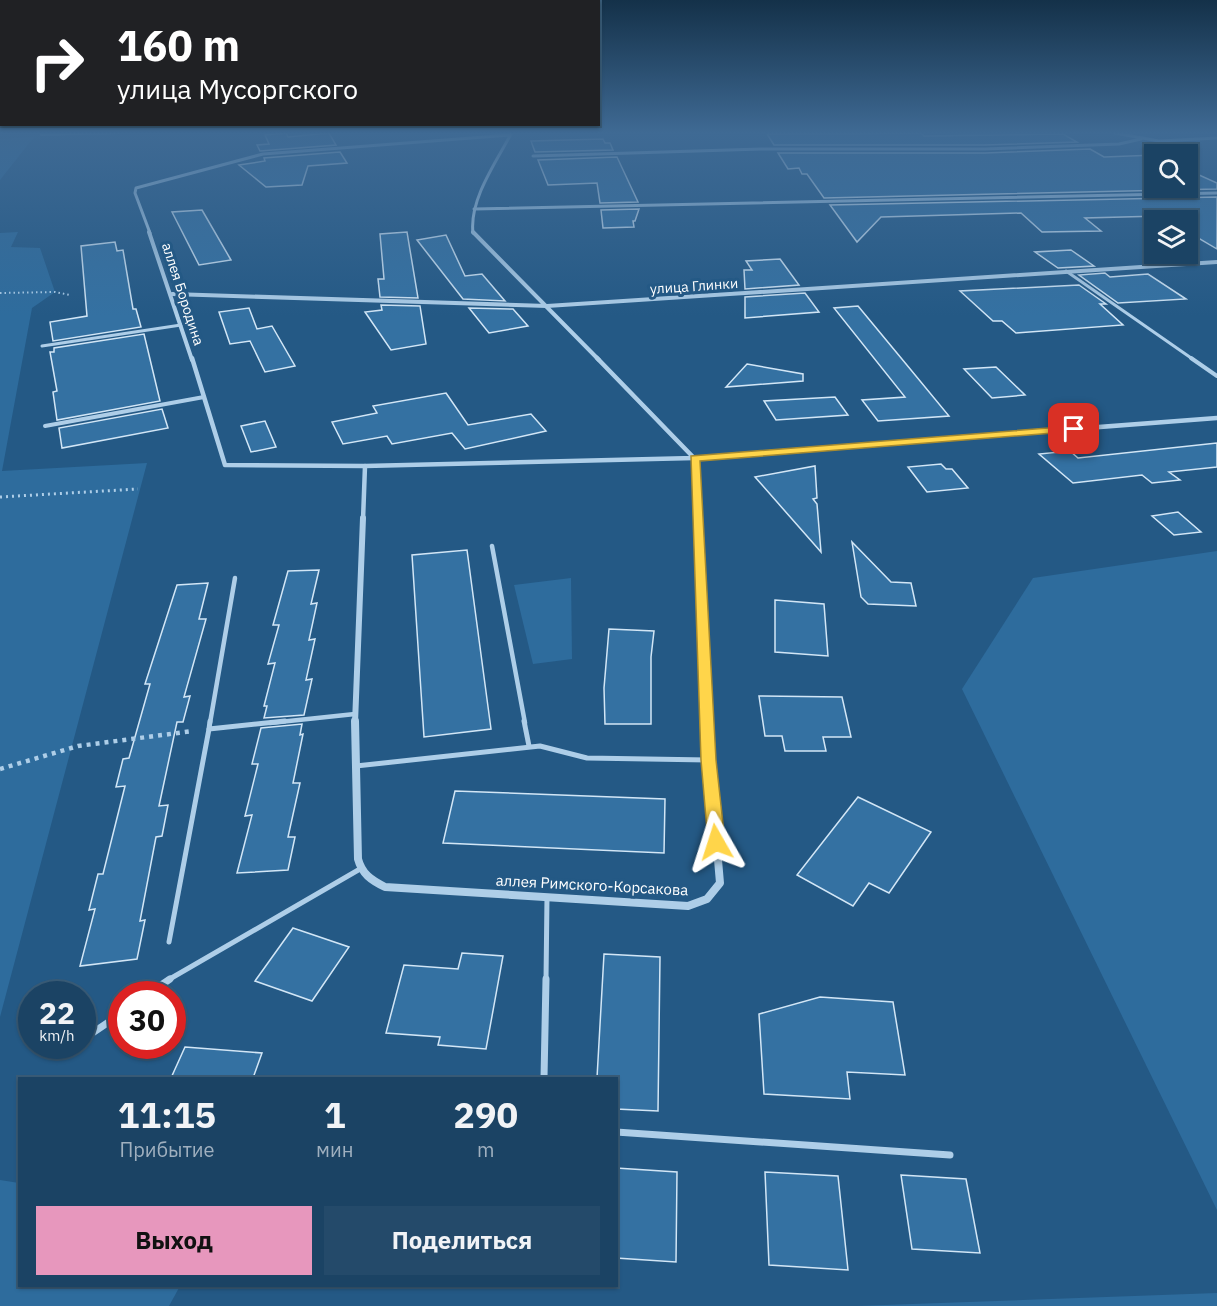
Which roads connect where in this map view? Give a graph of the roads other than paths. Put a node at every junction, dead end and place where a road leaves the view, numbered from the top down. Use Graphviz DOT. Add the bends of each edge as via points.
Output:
graph roads {
  1 [pos="135,194"];
  2 [pos="481,194"];
  3 [pos="1173,194"];
  4 [pos="474,209"];
  5 [pos="1217,262"];
  6 [pos="1066,271"];
  7 [pos="172,294"];
  8 [pos="547,306"];
  9 [pos="181,325"];
  10 [pos="42,346"];
  11 [pos="1217,376"];
  12 [pos="204,397"];
  13 [pos="1217,418"];
  14 [pos="45,426"];
  15 [pos="694,458"];
  16 [pos="365,466"];
  17 [pos="492,546"];
  18 [pos="235,578"];
  19 [pos="356,714"];
  20 [pos="209,729"];
  21 [pos="529,747"];
  22 [pos="708,760"];
  23 [pos="357,766"];
  24 [pos="360,869"];
  25 [pos="547,897"];
  26 [pos="170,942"];
  27 [pos="167,981"];
  28 [pos="544,1077"];
  29 [pos="618,1132"];
  30 [pos="950,1155"];
  1 -- 7 [label="street, аллея Бородина"];
  2 -- 4 [label="street"];
  3 -- 4 [label="street"];
  4 -- 8 [label="street" via="470,228 473,234"];
  5 -- 6 [label="street, улица Глинки"];
  6 -- 8 [label="street, улица Глинки"];
  6 -- 11 [label="lane"];
  7 -- 8 [label="street, улица Глинки"];
  7 -- 9 [label="street, аллея Бородина"];
  8 -- 15 [label="street"];
  9 -- 10 [label="lane"];
  9 -- 12 [label="street, аллея Бородина"];
  12 -- 14 [label="lane"];
  12 -- 16 [label="street, аллея Бородина" via="225,465"];
  13 -- 15 [label="street"];
  15 -- 16 [label="street"];
  15 -- 22 [label="street, аллея Римского-Корсакова"];
  16 -- 19 [label="street"];
  17 -- 21 [label="lane"];
  18 -- 20 [label="lane"];
  19 -- 20 [label="lane"];
  19 -- 23 [label="street"];
  20 -- 26 [label="lane"];
  21 -- 22 [label="lane" via="540,746 587,758"];
  21 -- 23 [label="lane"];
  22 -- 25 [label="street, аллея Римского-Корсакова" via="720,883 714,894 688,906"];
  23 -- 24 [label="street"];
  24 -- 25 [label="street, аллея Римского-Корсакова" via="368,879 385,887"];
  24 -- 27 [label="lane"];
  25 -- 28 [label="lane"];
  29 -- 30 [label="lane"];
}
